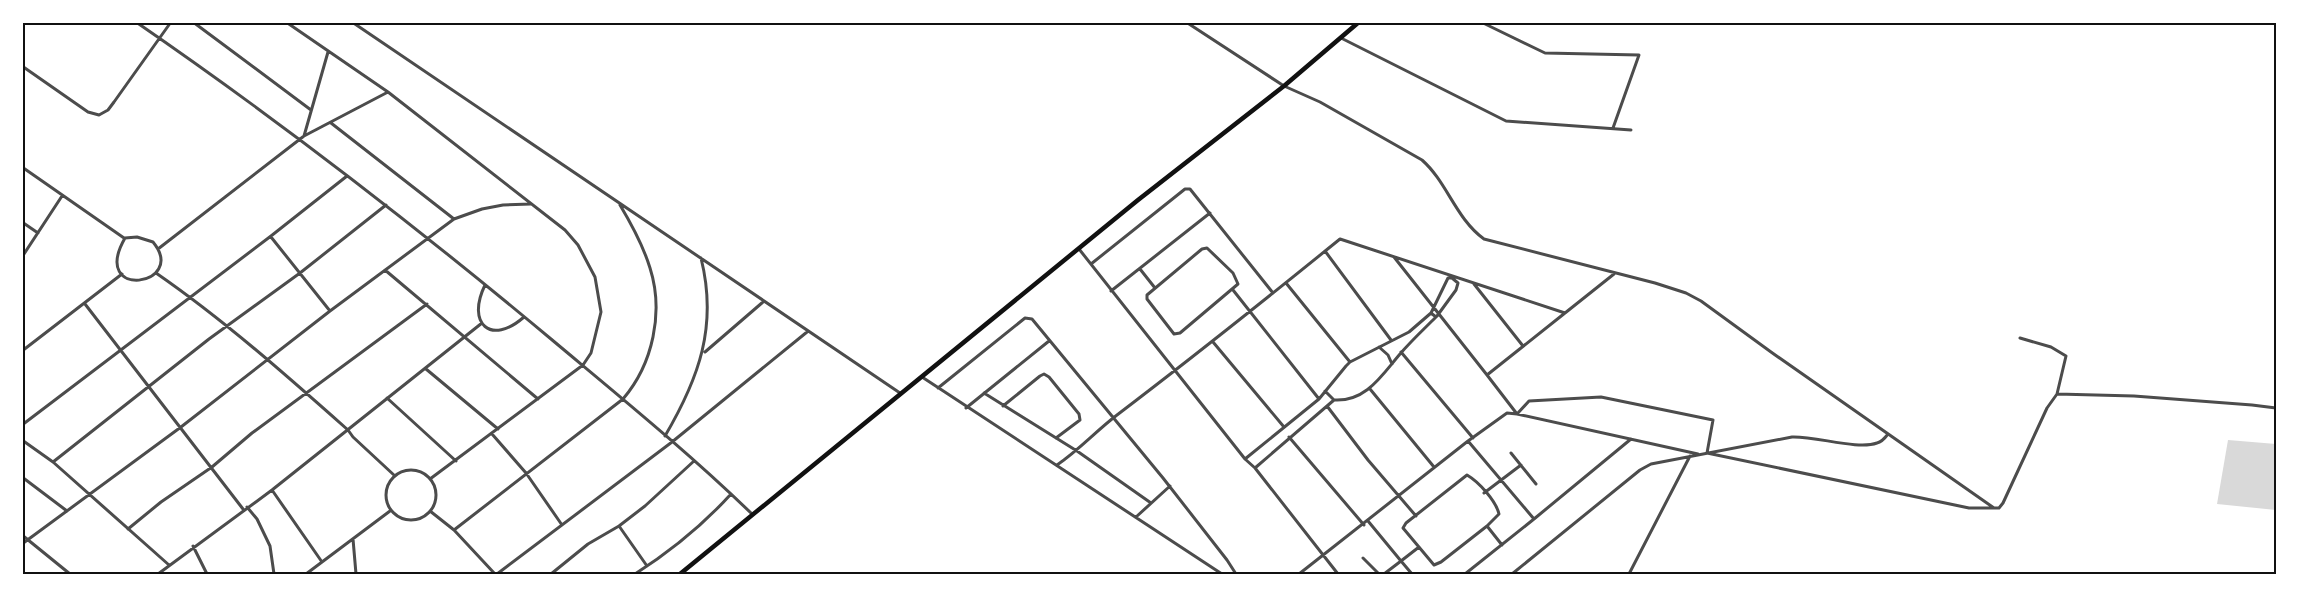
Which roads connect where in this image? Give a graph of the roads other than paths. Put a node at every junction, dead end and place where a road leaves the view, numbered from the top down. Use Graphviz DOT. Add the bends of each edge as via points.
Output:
graph roads {
  1 [pos="136,22"];
  2 [pos="171,22"];
  3 [pos="193,22"];
  4 [pos="286,22"];
  5 [pos="352,22"];
  6 [pos="1186,22"];
  7 [pos="1359,22"];
  8 [pos="1481,22"];
  9 [pos="1341,38"];
  10 [pos="161,39"];
  11 [pos="328,52"];
  12 [pos="22,66"];
  13 [pos="1284,86"];
  14 [pos="388,92"];
  15 [pos="311,110"];
  16 [pos="331,123"];
  17 [pos="1613,128"];
  18 [pos="1631,130"];
  19 [pos="304,136"];
  20 [pos="300,140"];
  21 [pos="22,167"];
  22 [pos="347,175"];
  23 [pos="62,196"];
  24 [pos="619,203"];
  25 [pos="531,204"];
  26 [pos="386,205"];
  27 [pos="1210,213"];
  28 [pos="454,219"];
  29 [pos="22,222"];
  30 [pos="38,232"];
  31 [pos="271,236"];
  32 [pos="427,237"];
  33 [pos="125,238"];
  34 [pos="158,249"];
  35 [pos="1079,249"];
  36 [pos="1325,250"];
  37 [pos="22,257"];
  38 [pos="701,257"];
  39 [pos="1394,257"];
  40 [pos="1090,264"];
  41 [pos="1140,269"];
  42 [pos="385,270"];
  43 [pos="156,273"];
  44 [pos="300,273"];
  45 [pos="122,274"];
  46 [pos="1614,274"];
  47 [pos="1286,283"];
  48 [pos="1473,283"];
  49 [pos="485,285"];
  50 [pos="1155,288"];
  51 [pos="1233,290"];
  52 [pos="1112,291"];
  53 [pos="1273,293"];
  54 [pos="191,296"];
  55 [pos="763,302"];
  56 [pos="85,304"];
  57 [pos="427,304"];
  58 [pos="1433,308"];
  59 [pos="330,311"];
  60 [pos="1250,311"];
  61 [pos="1431,313"];
  62 [pos="1565,313"];
  63 [pos="1437,316"];
  64 [pos="525,317"];
  65 [pos="482,323"];
  66 [pos="228,326"];
  67 [pos="807,332"];
  68 [pos="465,338"];
  69 [pos="2020,338"];
  70 [pos="1391,340"];
  71 [pos="1049,341"];
  72 [pos="1213,342"];
  73 [pos="1523,346"];
  74 [pos="1379,347"];
  75 [pos="122,350"];
  76 [pos="22,351"];
  77 [pos="1401,352"];
  78 [pos="703,353"];
  79 [pos="268,359"];
  80 [pos="1350,362"];
  81 [pos="1392,364"];
  82 [pos="583,365"];
  83 [pos="426,369"];
  84 [pos="1175,372"];
  85 [pos="1487,375"];
  86 [pos="922,377"];
  87 [pos="148,387"];
  88 [pos="938,388"];
  89 [pos="1370,389"];
  90 [pos="1325,391"];
  91 [pos="984,393"];
  92 [pos="307,394"];
  93 [pos="901,394"];
  94 [pos="2057,394"];
  95 [pos="387,398"];
  96 [pos="538,399"];
  97 [pos="623,399"];
  98 [pos="1319,399"];
  99 [pos="1334,400"];
  100 [pos="1003,406"];
  101 [pos="1327,406"];
  102 [pos="966,408"];
  103 [pos="2277,408"];
  104 [pos="1517,414"];
  105 [pos="1113,417"];
  106 [pos="22,425"];
  107 [pos="181,427"];
  108 [pos="1284,427"];
  109 [pos="498,429"];
  110 [pos="348,430"];
  111 [pos="492,434"];
  112 [pos="1888,434"];
  113 [pos="665,436"];
  114 [pos="1289,437"];
  115 [pos="1473,438"];
  116 [pos="1055,439"];
  117 [pos="1631,439"];
  118 [pos="22,440"];
  119 [pos="1468,441"];
  120 [pos="672,442"];
  121 [pos="1077,452"];
  122 [pos="1511,453"];
  123 [pos="1707,453"];
  124 [pos="1700,454"];
  125 [pos="1690,456"];
  126 [pos="1245,459"];
  127 [pos="694,460"];
  128 [pos="456,461"];
  129 [pos="53,462"];
  130 [pos="1057,465"];
  131 [pos="1521,465"];
  132 [pos="212,467"];
  133 [pos="1434,467"];
  134 [pos="1255,468"];
  135 [pos="526,474"];
  136 [pos="395,476"];
  137 [pos="22,477"];
  138 [pos="430,479"];
  139 [pos="1501,480"];
  140 [pos="1536,484"];
  141 [pos="1170,486"];
  142 [pos="272,490"];
  143 [pos="1484,493"];
  144 [pos="731,494"];
  145 [pos="88,495"];
  146 [pos="1399,496"];
  147 [pos="1151,503"];
  148 [pos="245,508"];
  149 [pos="1994,508"];
  150 [pos="67,511"];
  151 [pos="390,511"];
  152 [pos="430,511"];
  153 [pos="752,514"];
  154 [pos="1416,516"];
  155 [pos="1136,517"];
  156 [pos="1534,519"];
  157 [pos="1368,521"];
  158 [pos="562,525"];
  159 [pos="1364,525"];
  160 [pos="619,526"];
  161 [pos="1487,526"];
  162 [pos="128,529"];
  163 [pos="454,530"];
  164 [pos="22,535"];
  165 [pos="353,539"];
  166 [pos="29,540"];
  167 [pos="22,544"];
  168 [pos="1502,545"];
  169 [pos="193,546"];
  170 [pos="1419,548"];
  171 [pos="1324,556"];
  172 [pos="1363,558"];
  173 [pos="1401,561"];
  174 [pos="322,562"];
  175 [pos="169,565"];
  176 [pos="647,566"];
  177 [pos="70,574"];
  178 [pos="158,574"];
  179 [pos="207,574"];
  180 [pos="274,574"];
  181 [pos="306,574"];
  182 [pos="356,574"];
  183 [pos="496,574"];
  184 [pos="551,574"];
  185 [pos="635,574"];
  186 [pos="680,574"];
  187 [pos="1222,574"];
  188 [pos="1236,574"];
  189 [pos="1299,574"];
  190 [pos="1338,574"];
  191 [pos="1412,574"];
  192 [pos="1465,574"];
  193 [pos="1512,574"];
  194 [pos="1630,574"];
  1 -- 10 [label="street"];
  2 -- 10 [label="street"];
  3 -- 15 [label="street"];
  4 -- 11 [label="street"];
  5 -- 24 [label="street"];
  6 -- 13 [label="street"];
  7 -- 9 [label="main road"];
  8 -- 17 [label="street" via="1545,53 1639,55"];
  9 -- 13 [label="main road"];
  9 -- 17 [label="street" via="1506,121"];
  10 -- 12 [label="street" via="108,110 99,115 88,112"];
  10 -- 20 [label="street"];
  11 -- 14 [label="street"];
  11 -- 15 [label="street"];
  13 -- 35 [label="main road"];
  13 -- 46 [label="street" via="1422,160 1484,239"];
  14 -- 16 [label="street"];
  14 -- 25 [label="street"];
  15 -- 19 [label="street"];
  16 -- 19 [label="street"];
  16 -- 28 [label="street"];
  17 -- 18 [label="street"];
  19 -- 20 [label="street"];
  20 -- 22 [label="street"];
  20 -- 34 [label="street"];
  21 -- 23 [label="street"];
  22 -- 26 [label="street"];
  22 -- 31 [label="street"];
  23 -- 30 [label="street"];
  23 -- 33 [label="street"];
  24 -- 38 [label="street"];
  24 -- 97 [label="street" via="651,270 655,311 650,350 638,379"];
  25 -- 28 [label="street" via="482,209"];
  25 -- 82 [label="street" via="572,238 595,277 601,312 591,353"];
  26 -- 32 [label="street"];
  26 -- 44 [label="street"];
  27 -- 40 [label="street" via="1190,189 1185,189"];
  27 -- 41 [label="street"];
  27 -- 53 [label="street"];
  28 -- 32 [label="street"];
  29 -- 30 [label="street"];
  30 -- 37 [label="street"];
  31 -- 44 [label="street"];
  31 -- 54 [label="street"];
  32 -- 42 [label="street"];
  32 -- 49 [label="street"];
  33 -- 34 [label="street" via="145,238"];
  33 -- 45 [label="street" via="116,260"];
  34 -- 43 [label="street" via="160,264"];
  35 -- 40 [label="street"];
  35 -- 86 [label="main road"];
  36 -- 39 [label="street" via="1340,239"];
  36 -- 47 [label="street"];
  36 -- 70 [label="street"];
  38 -- 55 [label="street"];
  38 -- 78 [label="street" via="708,296"];
  39 -- 48 [label="street"];
  39 -- 58 [label="street"];
  40 -- 52 [label="street"];
  41 -- 50 [label="street"];
  41 -- 52 [label="street"];
  42 -- 57 [label="street"];
  42 -- 59 [label="street"];
  43 -- 45 [label="street" via="141,282"];
  43 -- 54 [label="street"];
  44 -- 59 [label="street"];
  44 -- 66 [label="street"];
  45 -- 56 [label="street"];
  46 -- 62 [label="street"];
  46 -- 112 [label="street" via="1655,283 1701,301"];
  47 -- 53 [label="street"];
  47 -- 80 [label="street"];
  48 -- 62 [label="street"];
  48 -- 73 [label="street"];
  49 -- 64 [label="street"];
  49 -- 65 [label="street" via="477,308"];
  50 -- 51 [label="street" via="1207,248 1238,280"];
  50 -- 51 [label="street" via="1147,299 1174,334"];
  51 -- 60 [label="street"];
  52 -- 84 [label="street"];
  53 -- 60 [label="street"];
  54 -- 66 [label="street"];
  54 -- 75 [label="street"];
  55 -- 67 [label="street"];
  55 -- 78 [label="street"];
  56 -- 75 [label="street"];
  56 -- 76 [label="street"];
  57 -- 68 [label="street"];
  57 -- 92 [label="street"];
  58 -- 61 [label="street"];
  58 -- 63 [label="street"];
  58 -- 63 [label="street" via="1448,278 1456,280 1456,290"];
  59 -- 79 [label="street"];
  60 -- 72 [label="street"];
  60 -- 98 [label="street"];
  61 -- 63 [label="street"];
  61 -- 70 [label="street" via="1409,332"];
  62 -- 73 [label="street"];
  63 -- 77 [label="street"];
  63 -- 85 [label="street"];
  64 -- 65 [label="street" via="503,330"];
  64 -- 82 [label="street"];
  65 -- 68 [label="street"];
  66 -- 79 [label="street"];
  66 -- 87 [label="street"];
  67 -- 93 [label="street"];
  67 -- 120 [label="street"];
  68 -- 83 [label="street"];
  68 -- 96 [label="street"];
  69 -- 94 [label="street" via="2066,356"];
  70 -- 74 [label="street"];
  71 -- 88 [label="street" via="1032,319 1025,318"];
  71 -- 91 [label="street"];
  71 -- 105 [label="street"];
  72 -- 84 [label="street"];
  72 -- 108 [label="street"];
  73 -- 85 [label="street"];
  74 -- 80 [label="street"];
  74 -- 81 [label="street"];
  75 -- 87 [label="street"];
  75 -- 106 [label="street"];
  77 -- 81 [label="street"];
  77 -- 115 [label="street"];
  78 -- 113 [label="street" via="689,392"];
  79 -- 92 [label="street"];
  79 -- 107 [label="street"];
  80 -- 90 [label="street"];
  81 -- 89 [label="street"];
  82 -- 96 [label="street"];
  82 -- 97 [label="street"];
  83 -- 95 [label="street"];
  83 -- 109 [label="street"];
  84 -- 105 [label="street"];
  84 -- 126 [label="street"];
  85 -- 104 [label="street"];
  86 -- 88 [label="street"];
  86 -- 93 [label="main road"];
  87 -- 107 [label="street"];
  87 -- 129 [label="street"];
  88 -- 102 [label="street"];
  89 -- 99 [label="street" via="1353,398"];
  89 -- 133 [label="street"];
  90 -- 98 [label="street"];
  90 -- 99 [label="street"];
  91 -- 100 [label="street"];
  91 -- 102 [label="street"];
  92 -- 110 [label="street"];
  92 -- 132 [label="street"];
  93 -- 153 [label="main road"];
  94 -- 103 [label="street"];
  94 -- 149 [label="street" via="2003,503"];
  95 -- 110 [label="street"];
  95 -- 128 [label="street"];
  96 -- 109 [label="street"];
  97 -- 113 [label="street"];
  97 -- 135 [label="street"];
  98 -- 108 [label="street"];
  99 -- 101 [label="street"];
  100 -- 116 [label="street"];
  100 -- 116 [label="street" via="1040,376 1049,376 1080,420"];
  101 -- 114 [label="street"];
  101 -- 146 [label="street"];
  102 -- 130 [label="street"];
  104 -- 115 [label="street" via="1506,413"];
  104 -- 117 [label="street"];
  104 -- 123 [label="street" via="1529,401 1612,399 1713,420"];
  105 -- 121 [label="street"];
  105 -- 141 [label="street"];
  107 -- 132 [label="street"];
  107 -- 145 [label="street"];
  108 -- 126 [label="street"];
  109 -- 111 [label="street"];
  110 -- 136 [label="street"];
  110 -- 142 [label="street"];
  111 -- 128 [label="street"];
  111 -- 135 [label="street"];
  112 -- 123 [label="street" via="1877,444 1792,437"];
  112 -- 149 [label="street"];
  113 -- 120 [label="street"];
  114 -- 134 [label="street"];
  114 -- 159 [label="street"];
  115 -- 119 [label="street"];
  116 -- 121 [label="street"];
  117 -- 124 [label="street"];
  117 -- 156 [label="street"];
  118 -- 129 [label="street"];
  119 -- 133 [label="street"];
  119 -- 139 [label="street"];
  120 -- 127 [label="street"];
  120 -- 158 [label="street"];
  121 -- 130 [label="street"];
  121 -- 147 [label="street"];
  122 -- 131 [label="street"];
  123 -- 124 [label="street"];
  123 -- 149 [label="street" via="1969,508"];
  124 -- 125 [label="street"];
  125 -- 193 [label="street" via="1644,467"];
  125 -- 194 [label="street"];
  126 -- 134 [label="street"];
  127 -- 144 [label="street"];
  127 -- 160 [label="street"];
  128 -- 138 [label="street"];
  129 -- 145 [label="street"];
  130 -- 155 [label="street"];
  131 -- 139 [label="street"];
  131 -- 140 [label="street"];
  132 -- 148 [label="street"];
  132 -- 162 [label="street"];
  133 -- 146 [label="street"];
  134 -- 171 [label="street"];
  135 -- 158 [label="street"];
  135 -- 163 [label="street"];
  136 -- 138 [label="street" via="409,470"];
  136 -- 151 [label="street" via="386,490"];
  137 -- 150 [label="street"];
  138 -- 152 [label="street" via="435,497"];
  139 -- 143 [label="street"];
  139 -- 156 [label="street"];
  141 -- 147 [label="street"];
  141 -- 188 [label="street"];
  142 -- 148 [label="street"];
  142 -- 174 [label="street"];
  143 -- 154 [label="street" via="1467,475"];
  143 -- 161 [label="street" via="1497,507 1498,514"];
  144 -- 153 [label="street"];
  144 -- 176 [label="street" via="705,522"];
  145 -- 150 [label="street"];
  145 -- 162 [label="street"];
  146 -- 154 [label="street"];
  146 -- 157 [label="street"];
  147 -- 155 [label="street"];
  148 -- 169 [label="street"];
  148 -- 180 [label="street" via="257,519 270,546"];
  150 -- 166 [label="street"];
  151 -- 152 [label="street" via="413,520"];
  151 -- 165 [label="street"];
  152 -- 163 [label="street"];
  153 -- 186 [label="main road"];
  154 -- 170 [label="street" via="1403,528"];
  155 -- 187 [label="street"];
  156 -- 168 [label="street"];
  157 -- 159 [label="street"];
  157 -- 173 [label="street"];
  158 -- 183 [label="street"];
  159 -- 171 [label="street"];
  160 -- 176 [label="street"];
  160 -- 184 [label="street" via="588,544"];
  161 -- 168 [label="street"];
  161 -- 170 [label="street" via="1434,565"];
  162 -- 175 [label="street"];
  163 -- 183 [label="street"];
  164 -- 166 [label="street"];
  165 -- 174 [label="street"];
  165 -- 182 [label="street"];
  166 -- 167 [label="street"];
  166 -- 177 [label="street"];
  168 -- 192 [label="street"];
  169 -- 175 [label="street"];
  169 -- 179 [label="street"];
  170 -- 173 [label="street"];
  171 -- 189 [label="street"];
  171 -- 190 [label="street"];
  172 -- 173 [label="street" via="1380,574"];
  173 -- 191 [label="street"];
  174 -- 181 [label="street"];
  175 -- 178 [label="street"];
  176 -- 185 [label="street"];
}
